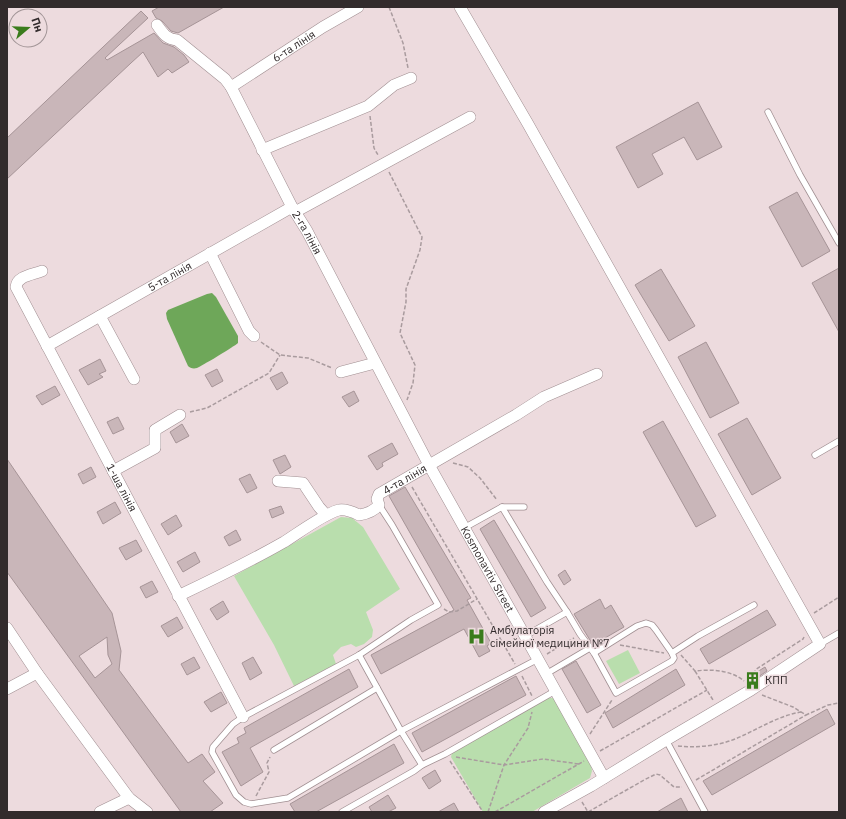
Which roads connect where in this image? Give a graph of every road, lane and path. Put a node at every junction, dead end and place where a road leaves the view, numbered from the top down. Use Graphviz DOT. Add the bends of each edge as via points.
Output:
graph roads {
  1 [pos="358,7"];
  2 [pos="389,7"];
  3 [pos="460,7"];
  4 [pos="157,25"];
  5 [pos="408,79"];
  6 [pos="231,87"];
  7 [pos="368,106"];
  8 [pos="768,112"];
  9 [pos="470,117"];
  10 [pos="262,150"];
  11 [pos="384,164"];
  12 [pos="293,210"];
  13 [pos="839,243"];
  14 [pos="210,254"];
  15 [pos="42,272"];
  16 [pos="100,316"];
  17 [pos="254,336"];
  18 [pos="47,346"];
  19 [pos="280,355"];
  20 [pos="376,363"];
  21 [pos="341,372"];
  22 [pos="597,374"];
  23 [pos="134,380"];
  24 [pos="407,400"];
  25 [pos="180,415"];
  26 [pos="839,441"];
  27 [pos="815,455"];
  28 [pos="439,459"];
  29 [pos="429,465"];
  30 [pos="113,471"];
  31 [pos="407,478"];
  32 [pos="278,481"];
  33 [pos="379,505"];
  34 [pos="502,507"];
  35 [pos="524,508"];
  36 [pos="326,515"];
  37 [pos="464,528"];
  38 [pos="178,596"];
  39 [pos="839,597"];
  40 [pos="477,599"];
  41 [pos="438,605"];
  42 [pos="754,605"];
  43 [pos="567,612"];
  44 [pos="806,618"];
  45 [pos="7,628"];
  46 [pos="839,633"];
  47 [pos="580,634"];
  48 [pos="804,635"];
  49 [pos="525,636"];
  50 [pos="610,644"];
  51 [pos="820,644"];
  52 [pos="590,648"];
  53 [pos="594,653"];
  54 [pos="673,654"];
  55 [pos="358,655"];
  56 [pos="538,659"];
  57 [pos="518,670"];
  58 [pos="695,671"];
  59 [pos="37,673"];
  60 [pos="546,674"];
  61 [pos="758,680"];
  62 [pos="377,688"];
  63 [pos="7,689"];
  64 [pos="707,690"];
  65 [pos="751,690"];
  66 [pos="556,691"];
  67 [pos="616,693"];
  68 [pos="535,703"];
  69 [pos="839,703"];
  70 [pos="719,709"];
  71 [pos="800,712"];
  72 [pos="806,715"];
  73 [pos="243,717"];
  74 [pos="401,731"];
  75 [pos="667,742"];
  76 [pos="584,743"];
  77 [pos="274,750"];
  78 [pos="445,754"];
  79 [pos="591,756"];
  80 [pos="579,764"];
  81 [pos="422,765"];
  82 [pos="504,765"];
  83 [pos="604,778"];
  84 [pos="690,784"];
  85 [pos="129,798"];
  86 [pos="251,804"];
  87 [pos="100,812"];
  88 [pos="147,812"];
  89 [pos="342,812"];
  90 [pos="483,812"];
  91 [pos="488,812"];
  92 [pos="495,812"];
  93 [pos="544,812"];
  94 [pos="588,812"];
  95 [pos="705,812"];
  1 -- 6 [label="street, 6-та лінія"];
  2 -- 5 [label="path" via="403,43"];
  3 -- 44 [label="street"];
  4 -- 6 [label="street, 2-га лінія" via="166,36 177,40"];
  5 -- 7 [label="street" via="394,85"];
  6 -- 10 [label="street, 2-га лінія"];
  7 -- 10 [label="street"];
  7 -- 11 [label="path" via="374,148"];
  8 -- 13 [label="lane"];
  9 -- 11 [label="street, 5-та лінія"];
  10 -- 12 [label="street, 2-га лінія"];
  11 -- 12 [label="street, 5-та лінія"];
  11 -- 24 [label="path" via="422,237 406,289 400,332 415,365 413,383"];
  12 -- 14 [label="street, 5-та лінія"];
  12 -- 20 [label="street, 2-га лінія" via="307,231"];
  14 -- 16 [label="street, 5-та лінія"];
  14 -- 17 [label="street" via="249,331"];
  15 -- 18 [label="street, 1-ша лінія" via="19,279 16,287"];
  16 -- 18 [label="street, 5-та лінія"];
  16 -- 23 [label="street"];
  17 -- 19 [label="path"];
  18 -- 30 [label="street, 1-ша лінія"];
  19 -- 21 [label="path" via="308,358"];
  19 -- 25 [label="path" via="269,373 207,408"];
  20 -- 21 [label="street"];
  20 -- 29 [label="street, 2-га лінія"];
  22 -- 28 [label="street, 4-та лінія" via="544,397"];
  25 -- 30 [label="street" via="155,430 155,448"];
  26 -- 27 [label="lane"];
  28 -- 29 [label="street, 4-та лінія"];
  28 -- 34 [label="path" via="468,467 480,478"];
  29 -- 31 [label="street, 4-та лінія"];
  29 -- 37 [label="street, Kosmonavtiv Street"];
  30 -- 38 [label="street, 1-ша лінія"];
  31 -- 33 [label="street, 4-та лінія" via="379,494"];
  31 -- 40 [label="path"];
  32 -- 36 [label="street" via="303,483"];
  33 -- 36 [label="street, 4-та лінія" via="359,515 352,511 339,510"];
  33 -- 41 [label="lane"];
  34 -- 35 [label="lane"];
  34 -- 37 [label="lane"];
  34 -- 43 [label="lane"];
  36 -- 38 [label="street, 4-та лінія" via="268,551"];
  37 -- 49 [label="street, Kosmonavtiv Street"];
  38 -- 73 [label="street, 1-ша лінія"];
  39 -- 44 [label="path"];
  40 -- 41 [label="path" via="449,612"];
  40 -- 57 [label="path"];
  41 -- 55 [label="lane"];
  42 -- 54 [label="lane" via="698,636"];
  43 -- 47 [label="lane"];
  43 -- 49 [label="lane"];
  44 -- 51 [label="street"];
  45 -- 59 [label="street"];
  46 -- 51 [label="lane"];
  47 -- 52 [label="lane"];
  47 -- 56 [label="path"];
  48 -- 61 [label="path" via="803,639 755,670"];
  49 -- 56 [label="street, Kosmonavtiv Street"];
  50 -- 53 [label="lane"];
  50 -- 54 [label="path"];
  50 -- 54 [label="lane" via="646,623 652,625"];
  51 -- 65 [label="street"];
  52 -- 53 [label="lane"];
  52 -- 60 [label="lane"];
  53 -- 67 [label="lane"];
  54 -- 58 [label="path" via="682,655"];
  54 -- 67 [label="lane" via="672,660"];
  55 -- 62 [label="lane"];
  55 -- 73 [label="lane"];
  56 -- 57 [label="lane"];
  56 -- 60 [label="street, Kosmonavtiv Street"];
  57 -- 68 [label="path"];
  57 -- 74 [label="lane"];
  58 -- 64 [label="path"];
  58 -- 65 [label="path" via="716,670 731,674 742,680"];
  59 -- 63 [label="street"];
  59 -- 85 [label="street"];
  60 -- 66 [label="street, Kosmonavtiv Street"];
  62 -- 74 [label="lane"];
  62 -- 77 [label="lane"];
  64 -- 70 [label="path"];
  64 -- 79 [label="path"];
  65 -- 70 [label="street"];
  65 -- 71 [label="path"];
  66 -- 68 [label="lane"];
  66 -- 76 [label="street, Kosmonavtiv Street"];
  67 -- 76 [label="path"];
  68 -- 78 [label="lane"];
  68 -- 82 [label="path" via="528,728"];
  69 -- 72 [label="path"];
  70 -- 75 [label="street"];
  71 -- 72 [label="path"];
  71 -- 75 [label="path" via="787,714 735,739 713,745 679,747"];
  72 -- 84 [label="path"];
  73 -- 86 [label="lane" via="223,735 212,752 236,794 244,802"];
  74 -- 81 [label="lane"];
  74 -- 86 [label="lane" via="288,798"];
  75 -- 83 [label="street"];
  75 -- 84 [label="lane"];
  76 -- 79 [label="street, Kosmonavtiv Street"];
  77 -- 86 [label="path" via="267,763 269,772"];
  78 -- 81 [label="lane"];
  78 -- 82 [label="path"];
  78 -- 90 [label="path"];
  79 -- 80 [label="path"];
  79 -- 83 [label="street, Kosmonavtiv Street"];
  80 -- 82 [label="path" via="543,759"];
  80 -- 92 [label="path"];
  81 -- 89 [label="lane"];
  82 -- 91 [label="path"];
  83 -- 93 [label="street"];
  84 -- 94 [label="path" via="674,787 656,774"];
  84 -- 95 [label="lane"];
  85 -- 87 [label="street"];
  85 -- 88 [label="street"];
}
